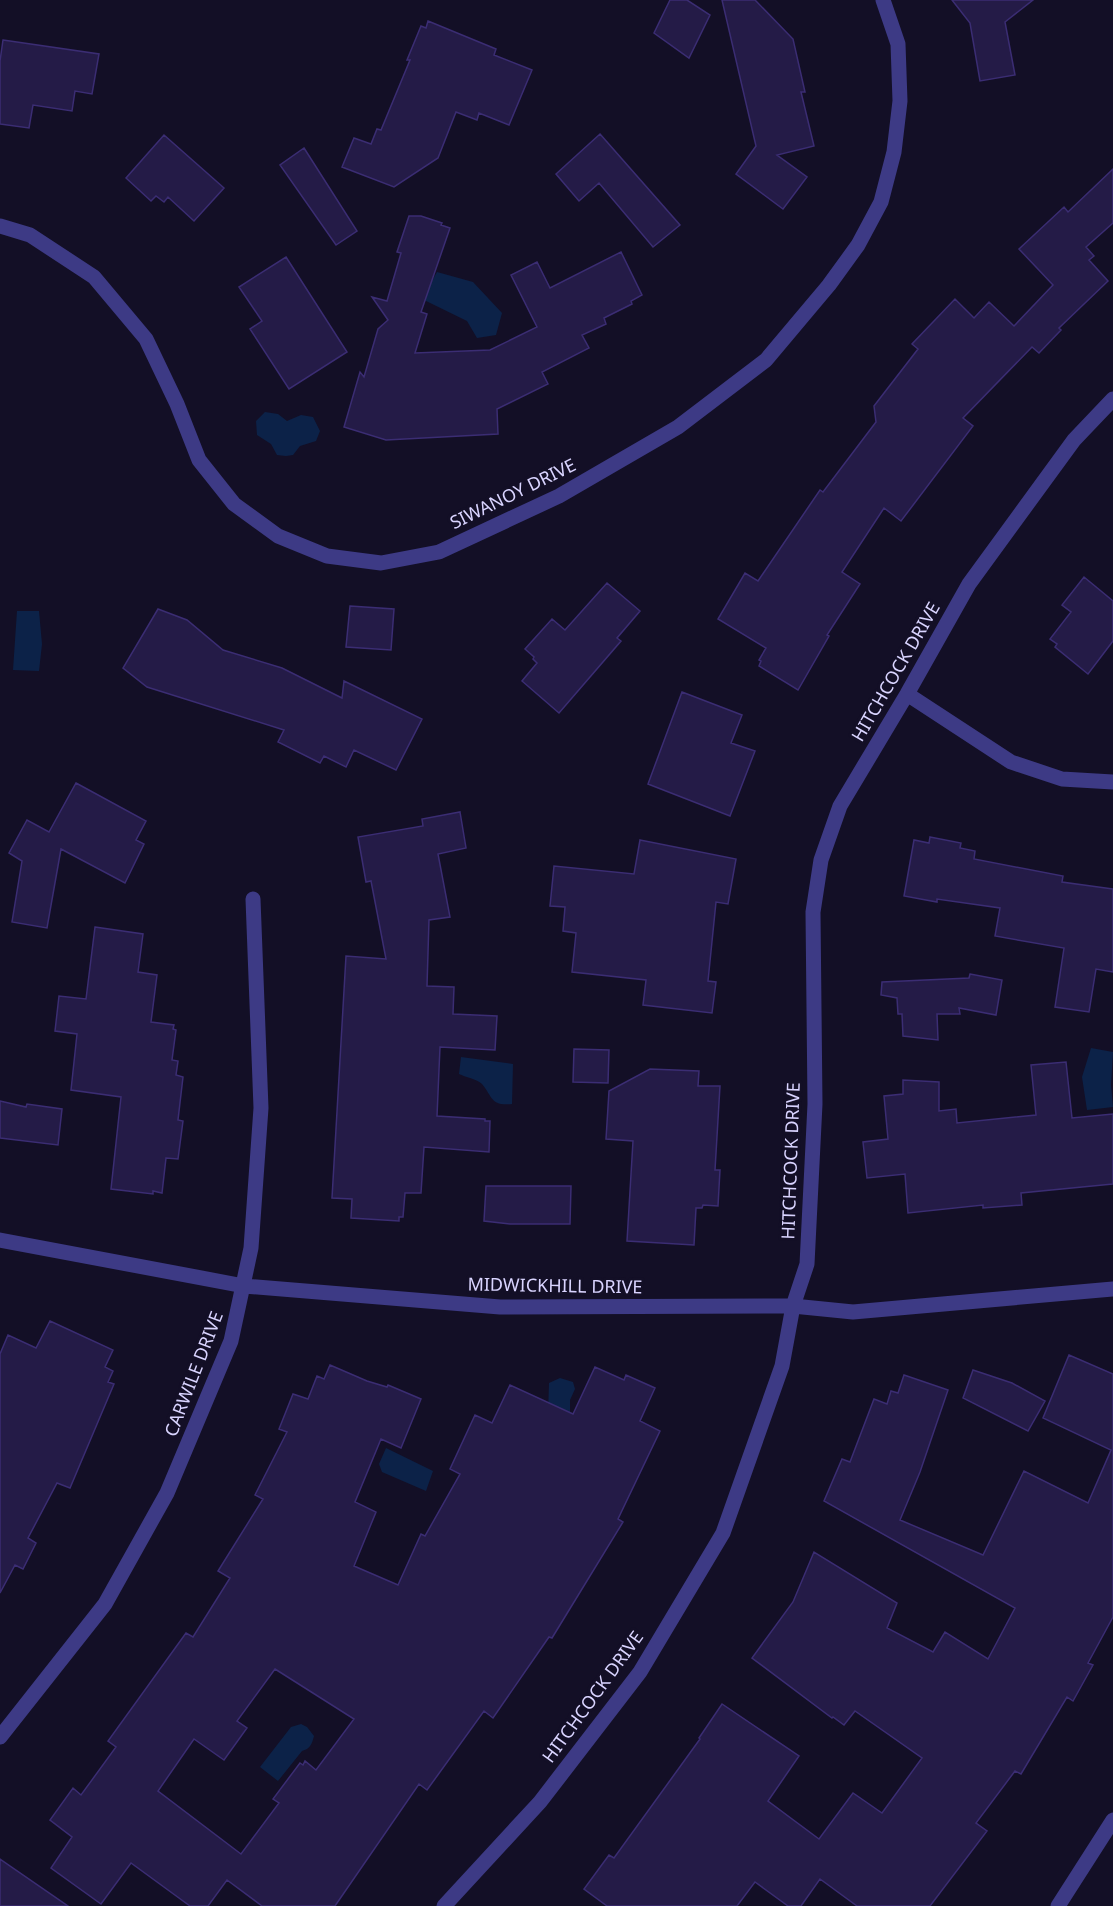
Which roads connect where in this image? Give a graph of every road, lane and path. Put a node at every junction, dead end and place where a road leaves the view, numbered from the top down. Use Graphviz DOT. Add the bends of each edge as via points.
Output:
graph roads {
  1 [pos="883,0"];
  2 [pos="0,226"];
  3 [pos="1113,399"];
  4 [pos="907,694"];
  5 [pos="1113,782"];
  6 [pos="253,899"];
  7 [pos="0,1240"];
  8 [pos="244,1286"];
  9 [pos="1113,1289"];
  10 [pos="794,1306"];
  11 [pos="0,1737"];
  12 [pos="1113,1820"];
  13 [pos="444,1906"];
  14 [pos="1058,1906"];
  1 -- 2 [label="street, SIWANOY DRIVE" via="898,44 900,101 894,152 881,202 858,246 829,285 766,360 678,427 559,496 439,552 381,563 327,556 278,536 234,504 199,460 146,339 94,277 30,235"];
  3 -- 4 [label="street, HITCHCOCK DRIVE" via="1074,440 969,585"];
  4 -- 5 [label="street" via="1011,762 1062,779"];
  4 -- 10 [label="street, HITCHCOCK DRIVE" via="840,806 821,860 813,912 815,1104 807,1264"];
  6 -- 8 [label="street, CARWILE DRIVE" via="261,1108 254,1227"];
  7 -- 8 [label="street, MIDWICKHILL DRIVE"];
  8 -- 10 [label="street, MIDWICKHILL DRIVE" via="500,1307"];
  8 -- 11 [label="street, CARWILE DRIVE" via="231,1341 167,1493 105,1604"];
  9 -- 10 [label="street, MIDWICKHILL DRIVE" via="853,1312"];
  10 -- 13 [label="street, HITCHCOCK DRIVE" via="782,1366 723,1533 640,1672 540,1802"];
  12 -- 14 [label="street"];
}
